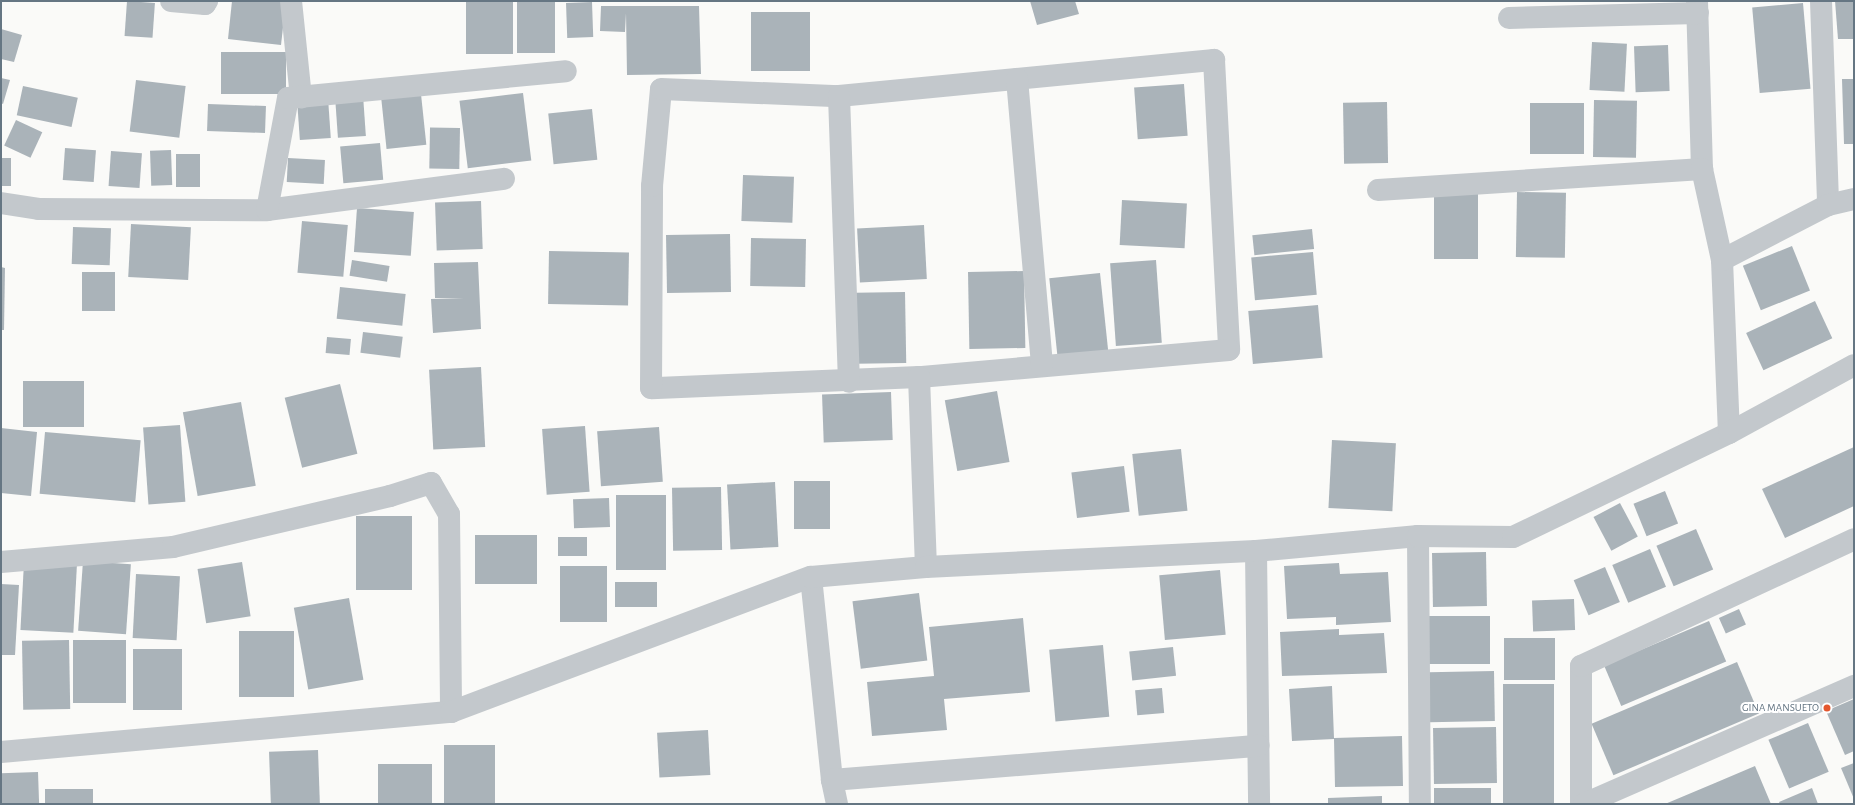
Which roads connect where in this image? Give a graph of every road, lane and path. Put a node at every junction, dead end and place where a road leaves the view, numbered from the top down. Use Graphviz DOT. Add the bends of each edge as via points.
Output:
graph roads {
  1 [pos="171,1"];
  2 [pos="207,1"];
  3 [pos="291,1"];
  4 [pos="1821,1"];
  5 [pos="1697,7"];
  6 [pos="1509,18"];
  7 [pos="566,71"];
  8 [pos="1017,79"];
  9 [pos="838,96"];
  10 [pos="300,97"];
  11 [pos="1702,169"];
  12 [pos="504,178"];
  13 [pos="1378,190"];
  14 [pos="1854,199"];
  15 [pos="1,203"];
  16 [pos="1828,205"];
  17 [pos="267,210"];
  18 [pos="1722,260"];
  19 [pos="1854,365"];
  20 [pos="1042,366"];
  21 [pos="919,377"];
  22 [pos="849,382"];
  23 [pos="1728,433"];
  24 [pos="1418,536"];
  25 [pos="1854,539"];
  26 [pos="1256,551"];
  27 [pos="1,562"];
  28 [pos="926,567"];
  29 [pos="811,577"];
  30 [pos="1854,686"];
  31 [pos="451,712"];
  32 [pos="1259,746"];
  33 [pos="1,752"];
  34 [pos="832,780"];
  35 [pos="837,804"];
  36 [pos="1259,804"];
  37 [pos="1420,804"];
  38 [pos="1582,804"];
  1 -- 2 [label="street" via="205,4"];
  3 -- 10 [label="street"];
  4 -- 16 [label="street"];
  5 -- 6 [label="street"];
  5 -- 11 [label="street"];
  7 -- 10 [label="street"];
  8 -- 9 [label="street"];
  8 -- 20 [label="street"];
  8 -- 20 [label="street" via="1214,60 1229,350"];
  9 -- 22 [label="street"];
  9 -- 22 [label="street" via="660,90 652,186 651,388"];
  10 -- 17 [label="street" via="288,98"];
  11 -- 13 [label="street"];
  11 -- 18 [label="street"];
  12 -- 17 [label="street"];
  14 -- 16 [label="street"];
  15 -- 17 [label="street" via="39,209"];
  16 -- 18 [label="street"];
  18 -- 23 [label="street"];
  19 -- 23 [label="street"];
  20 -- 21 [label="street"];
  21 -- 22 [label="street"];
  21 -- 28 [label="street"];
  23 -- 24 [label="street" via="1513,537"];
  24 -- 26 [label="street"];
  24 -- 37 [label="street"];
  25 -- 38 [label="street" via="1581,666"];
  26 -- 28 [label="street"];
  26 -- 32 [label="street"];
  27 -- 31 [label="street" via="172,547 390,496 430,483 449,514"];
  28 -- 29 [label="street"];
  29 -- 31 [label="street"];
  29 -- 34 [label="street"];
  30 -- 38 [label="street"];
  31 -- 33 [label="street"];
  32 -- 34 [label="street"];
  32 -- 36 [label="street"];
  34 -- 35 [label="street"];
}
